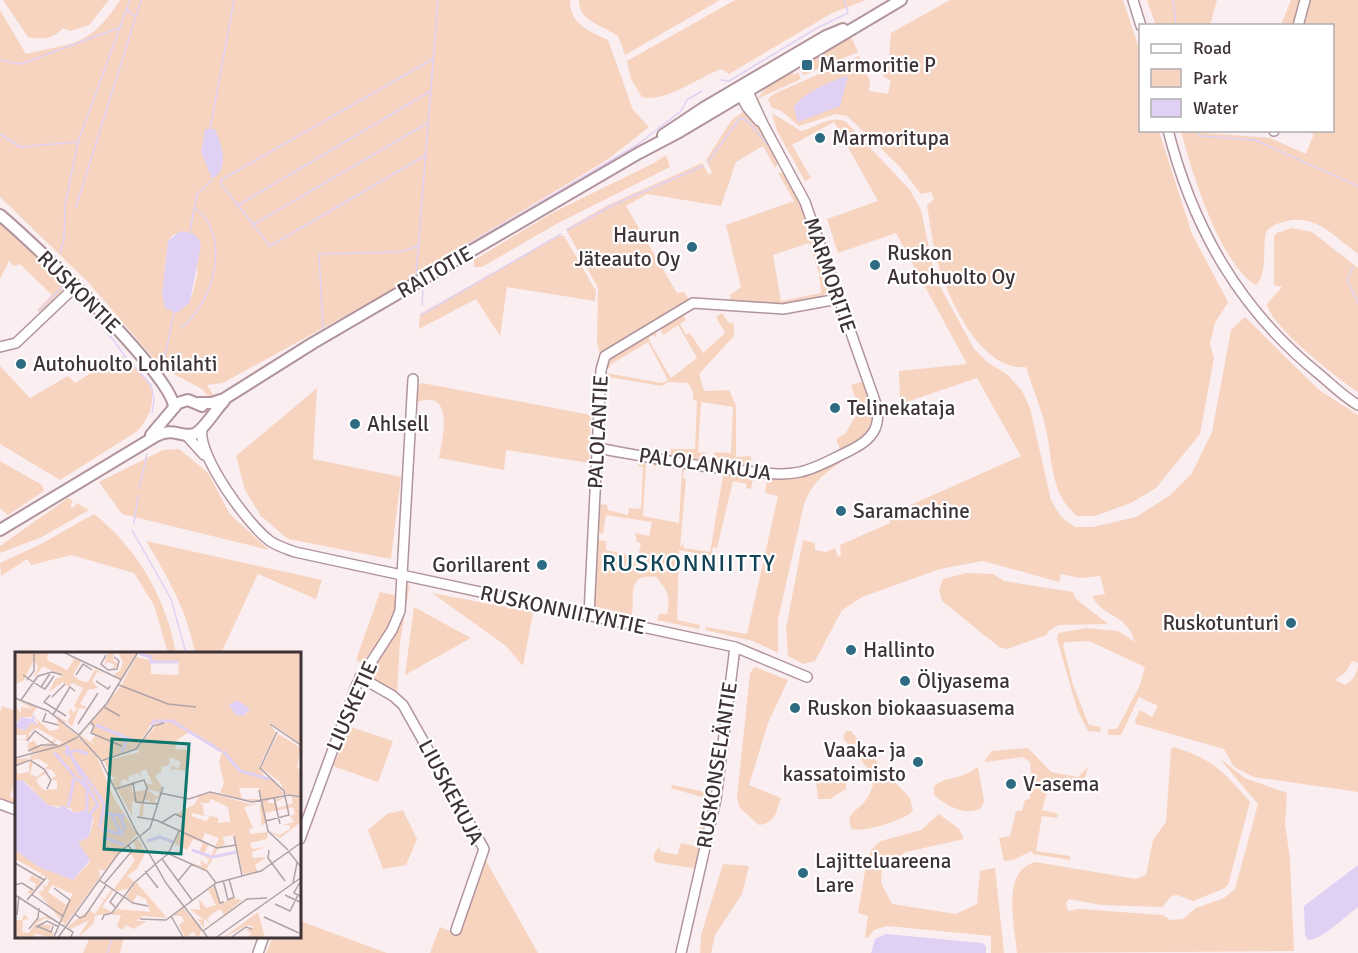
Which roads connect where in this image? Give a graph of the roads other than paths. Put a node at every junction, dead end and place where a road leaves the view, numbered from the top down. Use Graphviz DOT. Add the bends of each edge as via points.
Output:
graph roads {
  1 [pos="901,0"];
  2 [pos="1133,0"];
  3 [pos="1305,0"];
  4 [pos="1140,24"];
  5 [pos="1299,24"];
  6 [pos="743,90"];
  7 [pos="1169,132"];
  8 [pos="0,215"];
  9 [pos="76,286"];
  10 [pos="838,299"];
  11 [pos="0,347"];
  12 [pos="154,373"];
  13 [pos="413,379"];
  14 [pos="232,393"];
  15 [pos="196,402"];
  16 [pos="1358,405"];
  17 [pos="173,410"];
  18 [pos="203,426"];
  19 [pos="875,432"];
  20 [pos="183,434"];
  21 [pos="141,446"];
  22 [pos="597,448"];
  23 [pos="213,465"];
  24 [pos="2,526"];
  25 [pos="404,576"];
  26 [pos="589,615"];
  27 [pos="735,647"];
  28 [pos="360,677"];
  29 [pos="807,677"];
  30 [pos="0,804"];
  31 [pos="15,810"];
  32 [pos="302,834"];
  33 [pos="456,930"];
  34 [pos="263,938"];
  35 [pos="258,953"];
  36 [pos="681,953"];
  1 -- 6 [label="main road, RAITOTIE" via="869,19 826,36"];
  2 -- 4 [label="street"];
  3 -- 5 [label="street"];
  6 -- 10 [label="street, MARMORITIE" via="747,107 762,124 805,202"];
  6 -- 14 [label="main road, RAITOTIE" via="677,125 639,153"];
  7 -- 16 [label="street" via="1202,229 1238,288 1285,346"];
  8 -- 9 [label="main road, RUSKONTIE"];
  9 -- 11 [label="street" via="16,343"];
  9 -- 12 [label="main road, RUSKONTIE"];
  10 -- 19 [label="street, MARMORITIE" via="878,410"];
  10 -- 22 [label="street, PALOLANTIE" via="783,309 693,303 609,352 601,370"];
  12 -- 15 [label="main road, RUSKONTIE"];
  12 -- 17 [label="main road, RUSKONTIE" via="169,391"];
  13 -- 25 [label="street, LIUSKETIE"];
  14 -- 15 [label="main road, RAITOTIE" via="212,404"];
  14 -- 18 [label="main road, RAITOTIE"];
  15 -- 17 [label="main road" via="183,401"];
  15 -- 18 [label="main road" via="205,412"];
  17 -- 20 [label="main road" via="172,424"];
  17 -- 21 [label="main road"];
  18 -- 20 [label="main road"];
  18 -- 23 [label="street, RUSKONNIITYNTIE" via="201,441"];
  19 -- 22 [label="street, PALOLANKUJA" via="863,444 823,464 777,475 716,469"];
  20 -- 21 [label="main road" via="165,432"];
  20 -- 23 [label="street, RUSKONNIITYNTIE"];
  21 -- 24 [label="main road"];
  22 -- 26 [label="street, PALOLANTIE"];
  23 -- 25 [label="street, RUSKONNIITYNTIE" via="244,515 271,542 295,552"];
  25 -- 26 [label="street, RUSKONNIITYNTIE"];
  25 -- 28 [label="street, LIUSKETIE" via="397,621"];
  26 -- 27 [label="street, RUSKONNIITYNTIE"];
  27 -- 29 [label="street, RUSKONNIITYNTIE"];
  27 -- 36 [label="street, RUSKONSELÄNTIE" via="716,799"];
  28 -- 32 [label="street, LIUSKETIE"];
  28 -- 33 [label="street, LIUSKEKUJA" via="403,705 484,849"];
  30 -- 31 [label="street"];
  34 -- 35 [label="street"];
}
